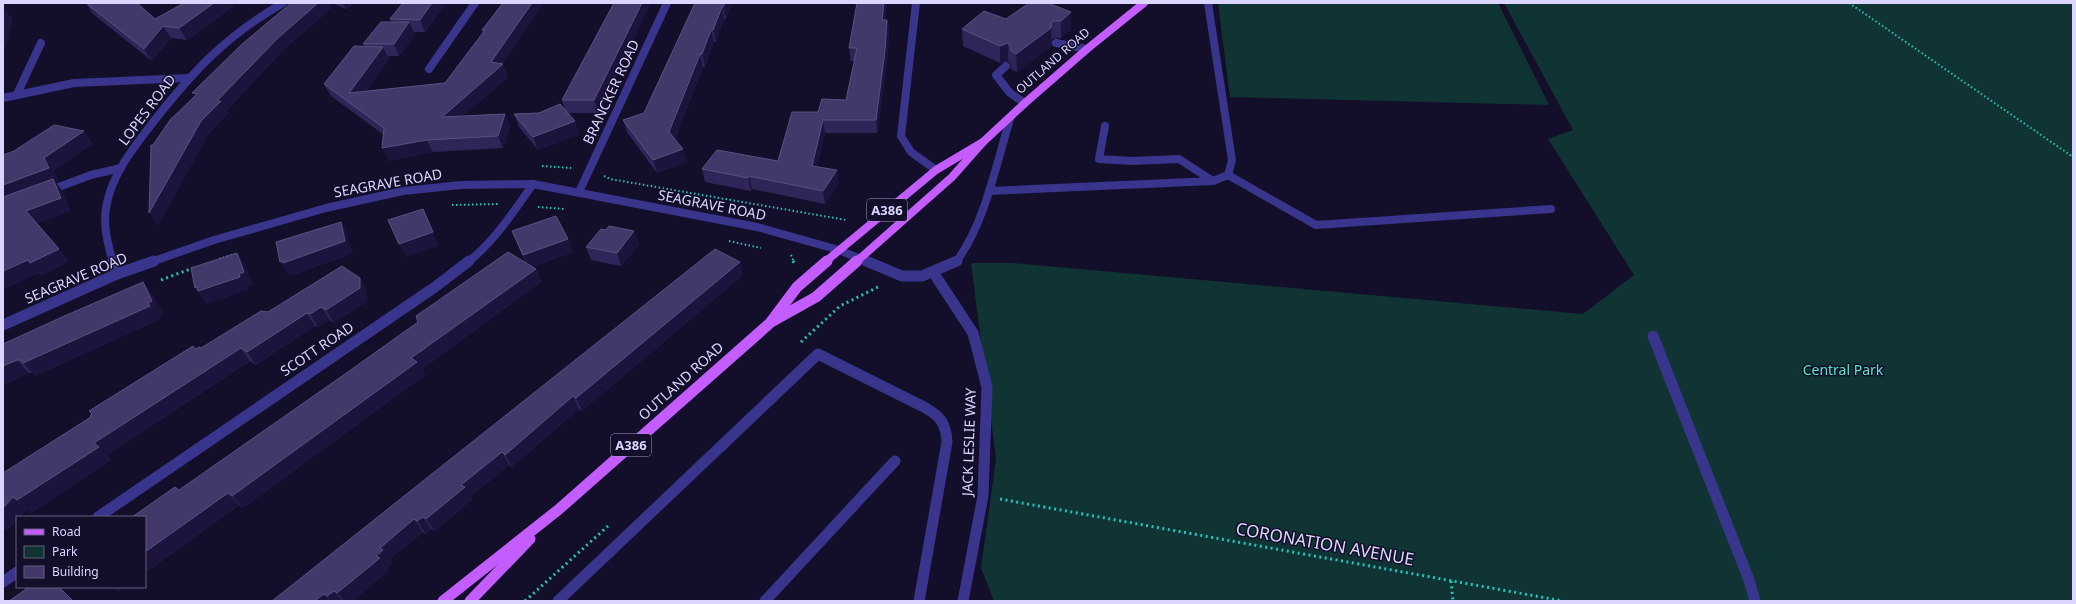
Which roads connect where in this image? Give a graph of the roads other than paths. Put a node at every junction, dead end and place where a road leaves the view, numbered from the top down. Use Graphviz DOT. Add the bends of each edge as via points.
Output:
graph roads {
  1 [pos="284,3"];
  2 [pos="475,3"];
  3 [pos="667,3"];
  4 [pos="916,3"];
  5 [pos="1144,3"];
  6 [pos="1208,3"];
  7 [pos="1056,42"];
  8 [pos="41,43"];
  9 [pos="1087,49"];
  10 [pos="1006,66"];
  11 [pos="429,69"];
  12 [pos="188,78"];
  13 [pos="17,94"];
  14 [pos="3,98"];
  15 [pos="1025,103"];
  16 [pos="1010,119"];
  17 [pos="1105,126"];
  18 [pos="983,142"];
  19 [pos="121,168"];
  20 [pos="936,170"];
  21 [pos="1228,175"];
  22 [pos="1213,181"];
  23 [pos="532,184"];
  24 [pos="989,191"];
  25 [pos="580,192"];
  26 [pos="40,194"];
  27 [pos="1551,209"];
  28 [pos="839,250"];
  29 [pos="860,259"];
  30 [pos="934,272"];
  31 [pos="116,274"];
  32 [pos="770,323"];
  33 [pos="3,325"];
  34 [pos="1653,336"];
  35 [pos="895,461"];
  36 [pos="558,510"];
  37 [pos="99,516"];
  38 [pos="16,573"];
  39 [pos="3,582"];
  40 [pos="443,601"];
  41 [pos="470,601"];
  42 [pos="558,601"];
  43 [pos="765,601"];
  44 [pos="919,601"];
  45 [pos="963,601"];
  46 [pos="1755,601"];
  1 -- 12 [label="street, LOPES ROAD" via="261,15 229,40"];
  2 -- 11 [label="street"];
  3 -- 25 [label="street, BRANCKER ROAD"];
  4 -- 20 [label="street" via="901,136 911,152"];
  5 -- 9 [label="main road, OUTLAND ROAD / A386"];
  6 -- 21 [label="street" via="1232,160"];
  7 -- 9 [label="street"];
  8 -- 13 [label="street"];
  9 -- 15 [label="main road, OUTLAND ROAD / A386"];
  10 -- 15 [label="street" via="996,75 1010,94"];
  12 -- 13 [label="street" via="74,83"];
  12 -- 19 [label="street, LOPES ROAD" via="139,139"];
  13 -- 14 [label="street"];
  15 -- 16 [label="main road, OUTLAND ROAD / A386"];
  16 -- 18 [label="main road, OUTLAND ROAD / A386"];
  16 -- 24 [label="street, SEAGRAVE ROAD"];
  17 -- 22 [label="street" via="1099,159 1179,159"];
  18 -- 20 [label="main road, OUTLAND ROAD / A386"];
  18 -- 29 [label="main road, OUTLAND ROAD" via="952,177"];
  19 -- 26 [label="street" via="91,175"];
  19 -- 31 [label="street, LOPES ROAD" via="108,200 105,227"];
  20 -- 28 [label="main road, OUTLAND ROAD / A386"];
  21 -- 22 [label="street"];
  21 -- 27 [label="street" via="1316,225"];
  22 -- 24 [label="street"];
  23 -- 25 [label="street, SEAGRAVE ROAD"];
  23 -- 31 [label="street, SEAGRAVE ROAD" via="461,185 403,191 326,208 214,240"];
  23 -- 37 [label="street, SCOTT ROAD" via="477,255"];
  24 -- 30 [label="street, SEAGRAVE ROAD" via="968,247 955,263"];
  25 -- 28 [label="street, SEAGRAVE ROAD" via="757,227"];
  28 -- 29 [label="street, SEAGRAVE ROAD"];
  28 -- 32 [label="main road, OUTLAND ROAD / A386" via="797,287"];
  29 -- 30 [label="street, SEAGRAVE ROAD" via="902,276 922,276"];
  29 -- 32 [label="main road, OUTLAND ROAD / A386" via="816,297"];
  30 -- 45 [label="street, JACK LESLIE WAY" via="973,333 987,386 983,496"];
  31 -- 33 [label="street, SEAGRAVE ROAD"];
  32 -- 36 [label="main road, OUTLAND ROAD / A386"];
  34 -- 46 [label="street"];
  35 -- 43 [label="street" via="803,557"];
  36 -- 40 [label="main road, OUTLAND ROAD / A386"];
  36 -- 41 [label="main road, OUTLAND ROAD / A386"];
  38 -- 39 [label="street"];
  42 -- 44 [label="street" via="818,354 924,407 940,416 946,425 947,442"];
}
